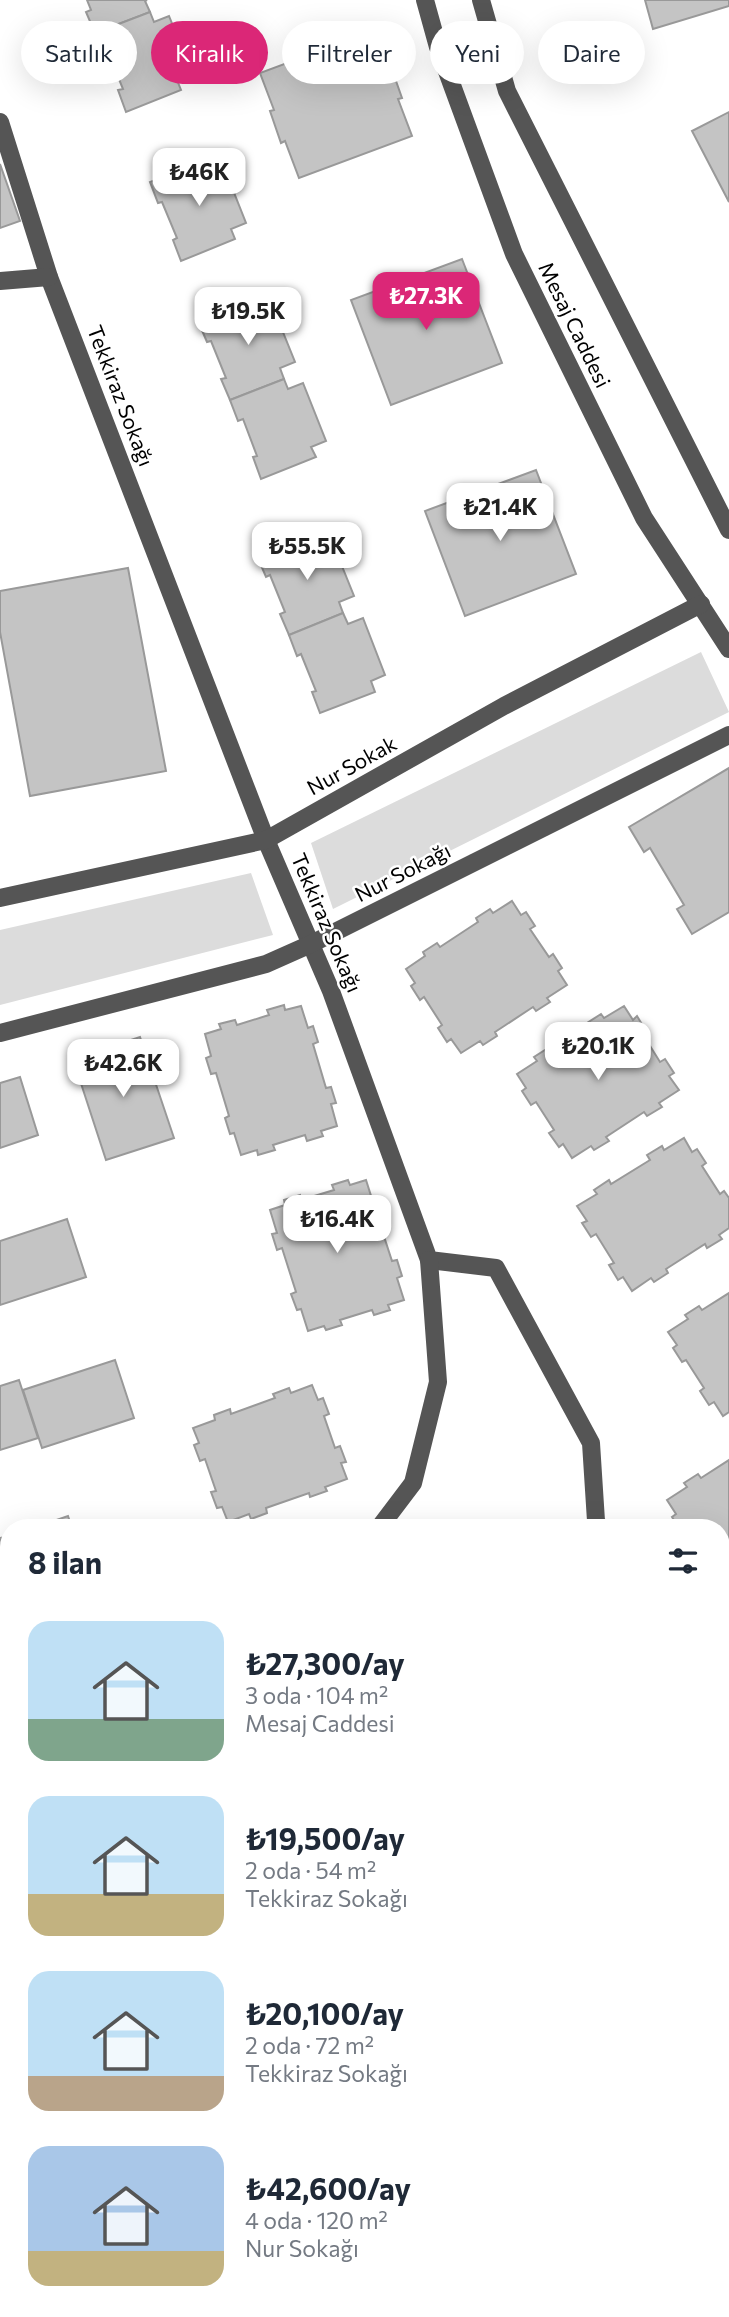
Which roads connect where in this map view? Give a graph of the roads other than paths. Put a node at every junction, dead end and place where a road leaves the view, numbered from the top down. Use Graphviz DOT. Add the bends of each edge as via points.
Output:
graph roads {
  1 [pos="425,0"];
  2 [pos="481,0"];
  3 [pos="0,122"];
  4 [pos="49,276"];
  5 [pos="0,281"];
  6 [pos="729,530"];
  7 [pos="701,604"];
  8 [pos="729,649"];
  9 [pos="729,735"];
  10 [pos="267,841"];
  11 [pos="0,898"];
  12 [pos="311,944"];
  13 [pos="0,1033"];
  14 [pos="429,1260"];
  15 [pos="386,1519"];
  16 [pos="596,1519"];
  1 -- 7 [label="street, Mesaj Caddesi" via="514,254 645,518"];
  2 -- 6 [label="street" via="507,91"];
  3 -- 4 [label="street, Tekkiraz Sokağı"];
  4 -- 5 [label="street"];
  4 -- 10 [label="street, Tekkiraz Sokağı"];
  7 -- 8 [label="street, Mesaj Caddesi"];
  7 -- 10 [label="street, Nur Sokak" via="504,706"];
  9 -- 12 [label="street, Nur Sokağı"];
  10 -- 11 [label="street, Nur Sokak"];
  10 -- 12 [label="street, Tekkiraz Sokağı"];
  12 -- 13 [label="street, Nur Sokağı" via="266,964"];
  12 -- 14 [label="street, Tekkiraz Sokağı"];
  14 -- 15 [label="street, Tekkiraz Sokağı" via="438,1382 413,1483"];
  14 -- 16 [label="street" via="496,1268 591,1443"];
}
